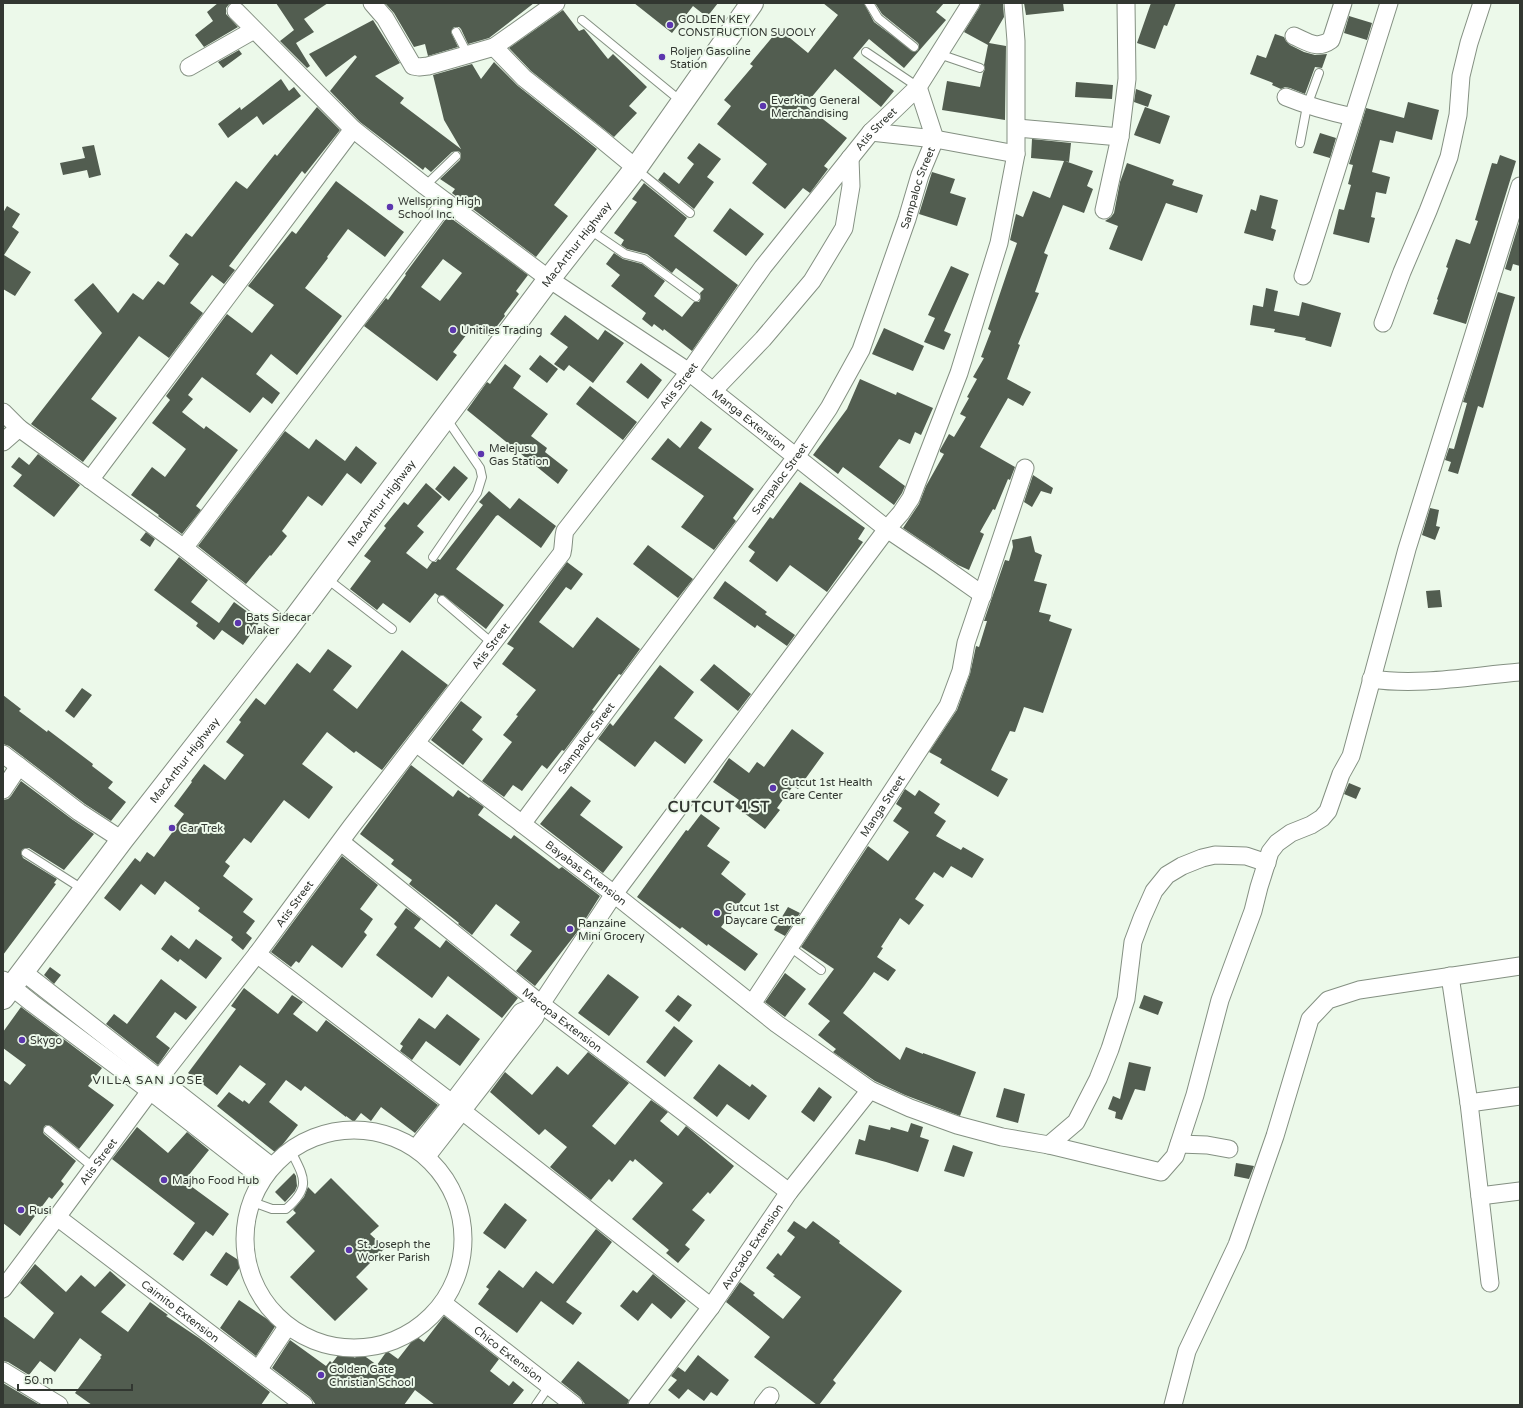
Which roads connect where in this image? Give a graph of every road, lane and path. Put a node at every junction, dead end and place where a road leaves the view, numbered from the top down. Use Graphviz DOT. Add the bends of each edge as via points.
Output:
graph roads {
  1 [pos="372,3"];
  2 [pos="556,3"];
  3 [pos="752,3"];
  4 [pos="870,3"];
  5 [pos="971,3"];
  6 [pos="1013,3"];
  7 [pos="1126,3"];
  8 [pos="1343,3"];
  9 [pos="1389,3"];
  10 [pos="1482,3"];
  11 [pos="236,11"];
  12 [pos="582,20"];
  13 [pos="254,30"];
  14 [pos="456,32"];
  15 [pos="1294,36"];
  16 [pos="494,47"];
  17 [pos="914,47"];
  18 [pos="866,52"];
  19 [pos="939,54"];
  20 [pos="468,55"];
  21 [pos="189,67"];
  22 [pos="980,68"];
  23 [pos="1318,73"];
  24 [pos="918,87"];
  25 [pos="1286,97"];
  26 [pos="683,103"];
  27 [pos="1307,106"];
  28 [pos="1353,117"];
  29 [pos="1016,128"];
  30 [pos="353,129"];
  31 [pos="871,132"];
  32 [pos="1120,137"];
  33 [pos="935,139"];
  34 [pos="1300,143"];
  35 [pos="1016,154"];
  36 [pos="456,156"];
  37 [pos="850,158"];
  38 [pos="636,168"];
  39 [pos="425,186"];
  40 [pos="1520,186"];
  41 [pos="446,202"];
  42 [pos="1104,210"];
  43 [pos="690,213"];
  44 [pos="589,229"];
  45 [pos="1303,276"];
  46 [pos="549,279"];
  47 [pos="696,297"];
  48 [pos="1383,323"];
  49 [pos="689,372"];
  50 [pos="713,391"];
  51 [pos="3,412"];
  52 [pos="445,417"];
  53 [pos="19,428"];
  54 [pos="3,442"];
  55 [pos="796,457"];
  56 [pos="1025,468"];
  57 [pos="90,480"];
  58 [pos="887,529"];
  59 [pos="184,548"];
  60 [pos="433,557"];
  61 [pos="325,577"];
  62 [pos="983,595"];
  63 [pos="442,600"];
  64 [pos="287,629"];
  65 [pos="392,629"];
  66 [pos="492,643"];
  67 [pos="1520,672"];
  68 [pos="1371,679"];
  69 [pos="416,743"];
  70 [pos="3,754"];
  71 [pos="19,766"];
  72 [pos="3,790"];
  73 [pos="522,824"];
  74 [pos="122,840"];
  75 [pos="341,842"];
  76 [pos="26,853"];
  77 [pos="1267,863"];
  78 [pos="85,890"];
  79 [pos="614,894"];
  80 [pos="790,947"];
  81 [pos="257,954"];
  82 [pos="1520,966"];
  83 [pos="821,970"];
  84 [pos="1450,976"];
  85 [pos="10,984"];
  86 [pos="541,1004"];
  87 [pos="752,1004"];
  88 [pos="155,1085"];
  89 [pos="870,1090"];
  90 [pos="1520,1096"];
  91 [pos="1469,1103"];
  92 [pos="457,1107"];
  93 [pos="1076,1122"];
  94 [pos="48,1130"];
  95 [pos="1179,1144"];
  96 [pos="1049,1145"];
  97 [pos="290,1150"];
  98 [pos="1229,1150"];
  99 [pos="1074,1151"];
  100 [pos="421,1152"];
  101 [pos="94,1168"];
  102 [pos="267,1172"];
  103 [pos="1520,1191"];
  104 [pos="789,1192"];
  105 [pos="1480,1196"];
  106 [pos="250,1201"];
  107 [pos="57,1217"];
  108 [pos="1490,1283"];
  109 [pos="3,1289"];
  110 [pos="443,1304"];
  111 [pos="711,1307"];
  112 [pos="287,1327"];
  113 [pos="258,1370"];
  114 [pos="3,1371"];
  115 [pos="549,1386"];
  116 [pos="59,1405"];
  117 [pos="304,1405"];
  118 [pos="536,1405"];
  119 [pos="574,1405"];
  120 [pos="637,1405"];
  121 [pos="1173,1405"];
  1 -- 20 [label="street" via="385,18 413,66 428,66"];
  2 -- 16 [label="street"];
  3 -- 26 [label="highway, MacArthur Highway"];
  4 -- 17 [label="lane" via="878,18"];
  5 -- 19 [label="street, Atis Street"];
  6 -- 29 [label="street" via="1016,41"];
  7 -- 32 [label="street" via="1127,80"];
  8 -- 15 [label="street" via="1331,40 1327,43 1315,46"];
  9 -- 28 [label="street"];
  10 -- 48 [label="street" via="1461,76 1458,116 1449,157"];
  11 -- 13 [label="street, Manga Extension"];
  12 -- 26 [label="lane"];
  13 -- 21 [label="street"];
  13 -- 30 [label="street, Manga Extension"];
  14 -- 20 [label="lane"];
  16 -- 20 [label="street"];
  16 -- 38 [label="street" via="524,78"];
  18 -- 24 [label="lane"];
  19 -- 22 [label="lane"];
  19 -- 24 [label="street, Atis Street"];
  23 -- 27 [label="lane"];
  24 -- 31 [label="street, Atis Street"];
  24 -- 33 [label="street, Sampaloc Street"];
  25 -- 27 [label="street"];
  26 -- 38 [label="highway, MacArthur Highway"];
  27 -- 28 [label="street"];
  27 -- 34 [label="lane"];
  28 -- 45 [label="street"];
  29 -- 32 [label="street"];
  29 -- 35 [label="street"];
  30 -- 39 [label="street, Manga Extension"];
  30 -- 57 [label="street"];
  31 -- 33 [label="street"];
  31 -- 37 [label="street, Atis Street"];
  32 -- 42 [label="street"];
  33 -- 35 [label="street"];
  33 -- 55 [label="street, Sampaloc Street" via="920,175 861,350 829,408"];
  35 -- 58 [label="street" via="999,243 959,373 911,498"];
  36 -- 39 [label="lane"];
  37 -- 49 [label="street, Atis Street" via="763,267"];
  37 -- 50 [label="street" via="851,186 844,228 812,281 763,339"];
  38 -- 43 [label="lane"];
  38 -- 44 [label="highway, MacArthur Highway"];
  39 -- 41 [label="street, Manga Extension"];
  40 -- 68 [label="street" via="1407,549"];
  41 -- 46 [label="street, Manga Extension"];
  41 -- 59 [label="street"];
  44 -- 46 [label="highway, MacArthur Highway"];
  44 -- 47 [label="lane" via="625,254 644,259"];
  46 -- 49 [label="street, Manga Extension"];
  46 -- 52 [label="highway, MacArthur Highway"];
  49 -- 50 [label="street, Manga Extension"];
  49 -- 66 [label="street, Atis Street" via="565,531 562,553"];
  50 -- 55 [label="street, Manga Extension"];
  51 -- 53 [label="street"];
  52 -- 60 [label="lane" via="480,468 482,477 477,493"];
  52 -- 61 [label="highway, MacArthur Highway"];
  53 -- 54 [label="street"];
  53 -- 57 [label="street"];
  55 -- 58 [label="street, Manga Extension"];
  55 -- 73 [label="street, Sampaloc Street"];
  56 -- 62 [label="street, Manga Street"];
  57 -- 59 [label="street"];
  58 -- 62 [label="street, Manga Extension"];
  58 -- 79 [label="street"];
  59 -- 64 [label="street"];
  61 -- 64 [label="highway, MacArthur Highway"];
  61 -- 65 [label="lane"];
  62 -- 80 [label="street, Manga Street" via="948,706"];
  63 -- 66 [label="lane"];
  64 -- 74 [label="highway, MacArthur Highway"];
  66 -- 69 [label="street, Atis Street"];
  67 -- 68 [label="street" via="1425,681 1390,682"];
  68 -- 77 [label="street" via="1351,756 1341,774 1328,811 1312,825 1291,833 1277,843 1270,852"];
  69 -- 73 [label="street, Bayabas Extension"];
  69 -- 75 [label="street, Atis Street"];
  70 -- 71 [label="street"];
  71 -- 72 [label="street"];
  71 -- 74 [label="street" via="79,812"];
  73 -- 79 [label="street, Bayabas Extension"];
  74 -- 78 [label="highway, MacArthur Highway"];
  75 -- 81 [label="street, Atis Street"];
  75 -- 86 [label="street, Macopa Extension"];
  76 -- 78 [label="lane"];
  77 -- 93 [label="street" via="1246,856 1215,855 1202,858 1167,875 1154,891 1133,942 1126,999 1110,1049"];
  77 -- 95 [label="street" via="1253,911 1220,1000"];
  78 -- 85 [label="highway, MacArthur Highway"];
  79 -- 86 [label="street"];
  79 -- 87 [label="street, Bayabas Extension"];
  80 -- 83 [label="lane"];
  80 -- 87 [label="street, Manga Street"];
  81 -- 88 [label="street, Atis Street"];
  81 -- 92 [label="street"];
  82 -- 84 [label="street"];
  84 -- 91 [label="street"];
  84 -- 121 [label="street" via="1349,993 1328,1000 1310,1019 1275,1136 1237,1245 1187,1351"];
  85 -- 88 [label="street"];
  86 -- 92 [label="street" via="520,1012"];
  86 -- 104 [label="street, Macopa Extension"];
  87 -- 89 [label="street, Bayabas Extension"];
  88 -- 101 [label="street, Atis Street"];
  88 -- 102 [label="street"];
  89 -- 96 [label="street, Bayabas Extension" via="957,1125 1002,1137"];
  89 -- 104 [label="street, Avocado Extension"];
  90 -- 91 [label="street"];
  91 -- 105 [label="street"];
  92 -- 100 [label="street"];
  92 -- 111 [label="street"];
  93 -- 96 [label="street"];
  93 -- 99 [label="street"];
  94 -- 101 [label="lane"];
  95 -- 98 [label="street" via="1207,1145"];
  95 -- 99 [label="street, Bayabas Extension" via="1175,1156 1160,1172"];
  96 -- 99 [label="street, Bayabas Extension"];
  97 -- 100 [label="street" via="320,1134 353,1129 386,1134"];
  97 -- 102 [label="street"];
  97 -- 106 [label="lane" via="302,1175 300,1196 286,1209 272,1209"];
  100 -- 110 [label="street" via="448,1181 460,1211 464,1243 458,1275"];
  101 -- 107 [label="street, Atis Street"];
  102 -- 106 [label="street"];
  103 -- 105 [label="street"];
  104 -- 111 [label="street, Avocado Extension"];
  105 -- 108 [label="street"];
  106 -- 112 [label="street" via="243,1236 248,1270 263,1302"];
  107 -- 109 [label="street, Atis Street"];
  107 -- 113 [label="street, Caimito Extension"];
  110 -- 112 [label="street" via="418,1328 387,1344 352,1349 318,1343"];
  110 -- 115 [label="street, Chico Extension"];
  111 -- 120 [label="street, Avocado Extension"];
  112 -- 113 [label="street"];
  113 -- 117 [label="street, Caimito Extension"];
  114 -- 116 [label="street"];
  115 -- 118 [label="lane"];
  115 -- 119 [label="street, Chico Extension"];
}
